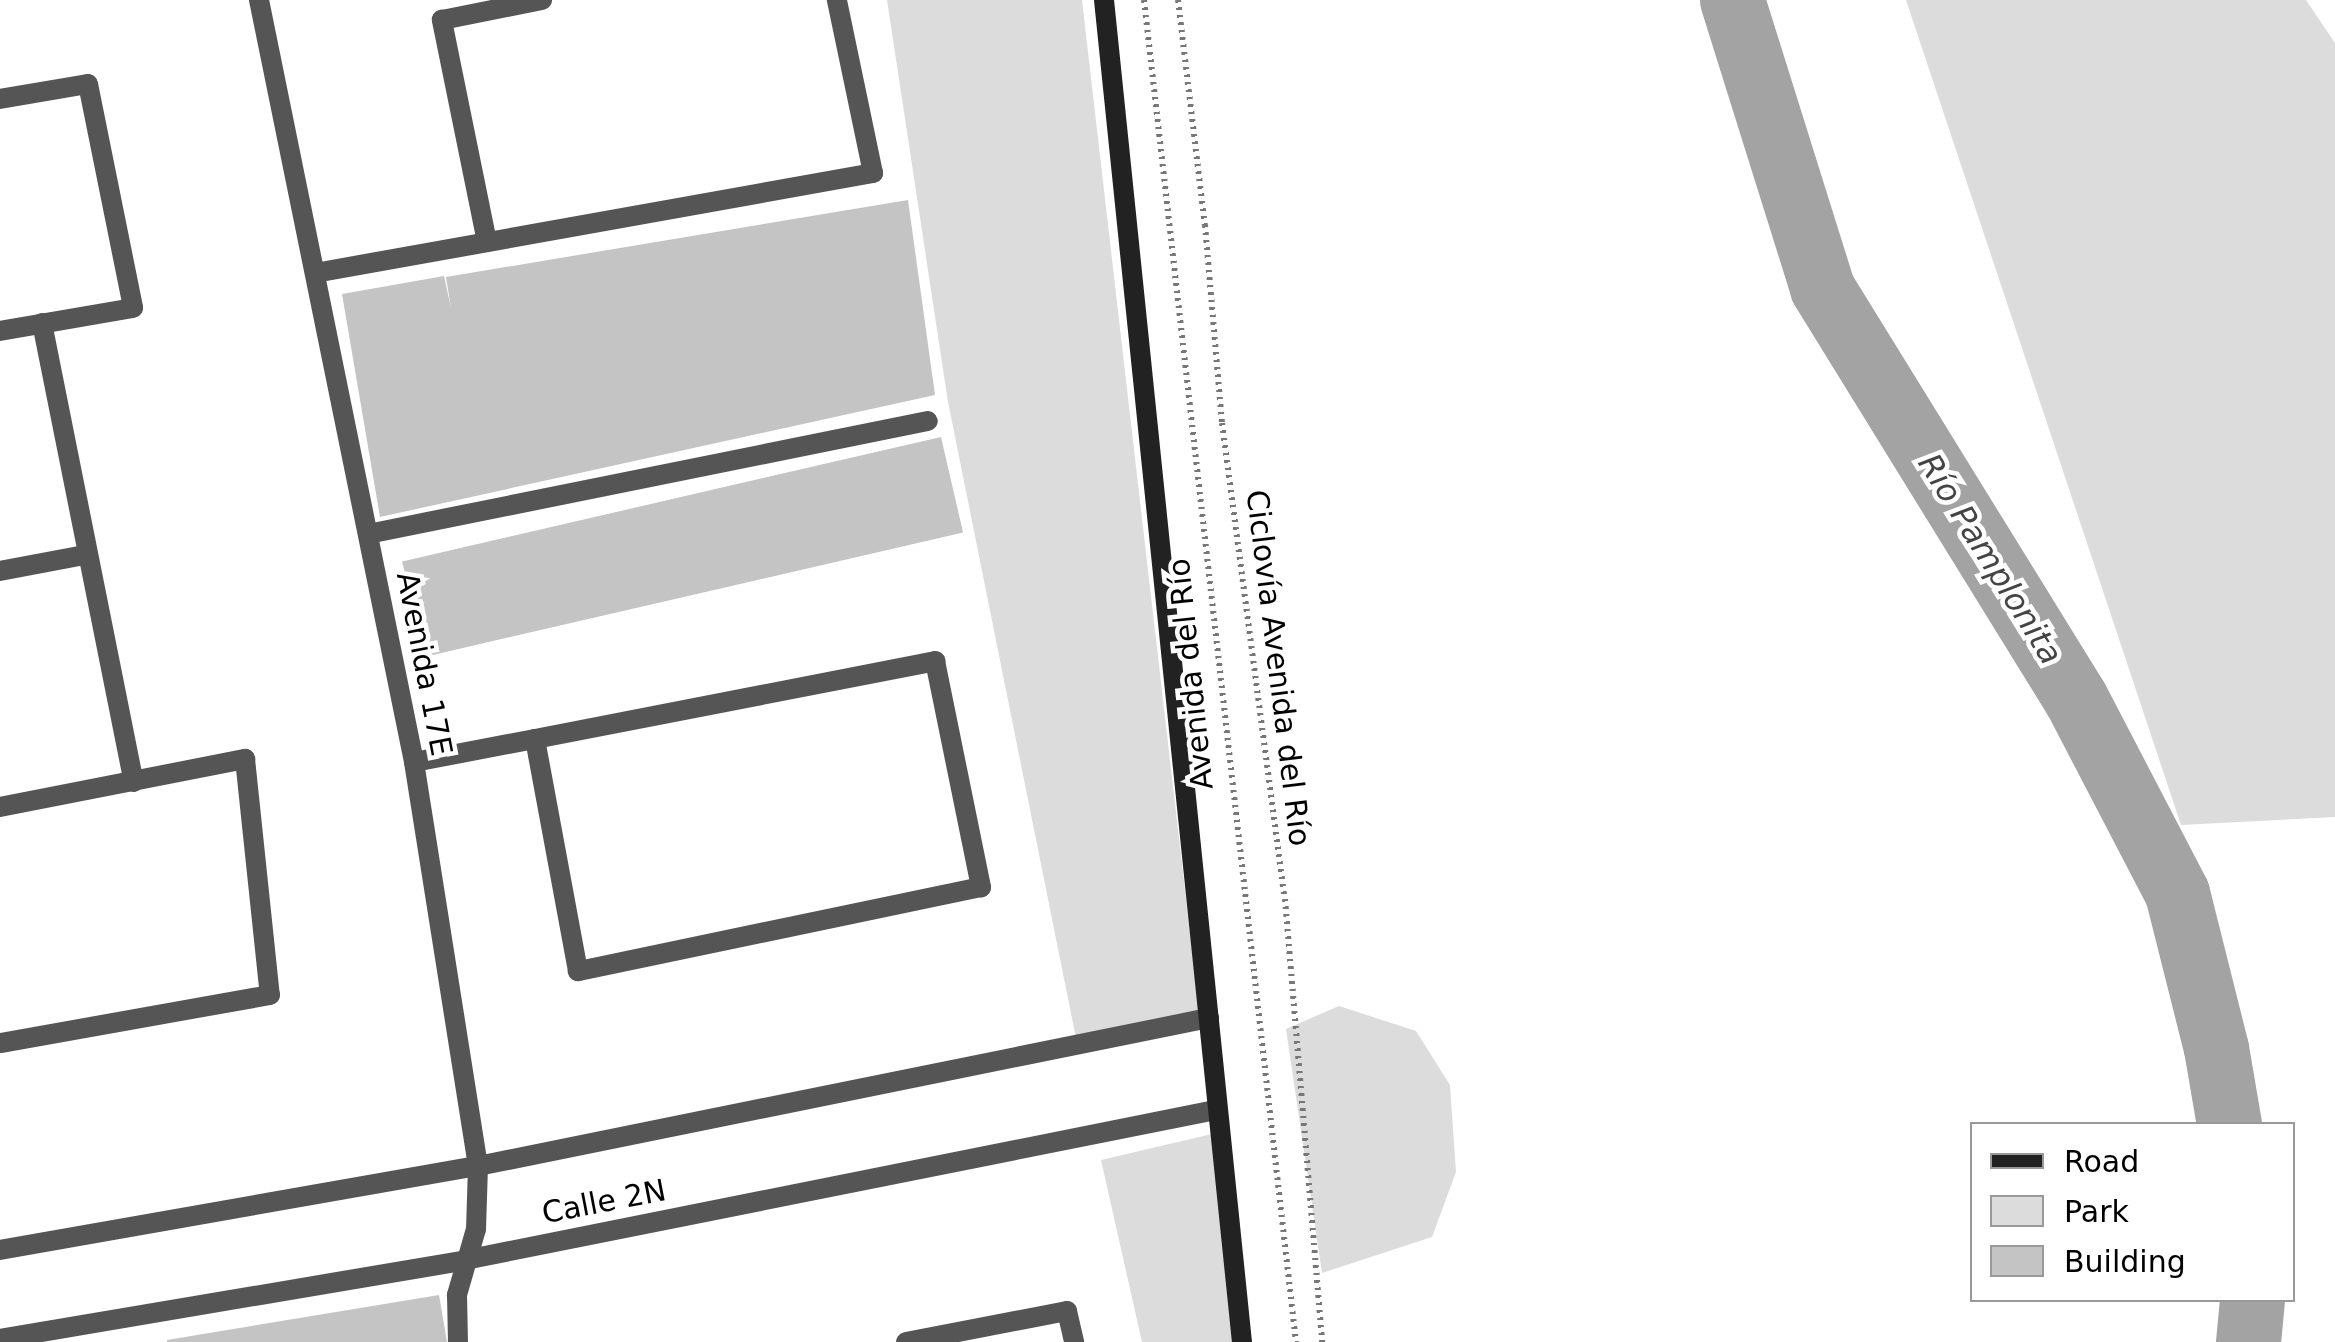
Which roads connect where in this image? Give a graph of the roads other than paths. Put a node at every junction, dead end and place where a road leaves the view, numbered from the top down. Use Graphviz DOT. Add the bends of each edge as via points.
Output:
graph roads {
  1 [pos="259,0"];
  2 [pos="542,0"];
  3 [pos="837,0"];
  4 [pos="1104,0"];
  5 [pos="0,99"];
  6 [pos="487,242"];
  7 [pos="314,273"];
  8 [pos="42,323"];
  9 [pos="0,331"];
  10 [pos="928,421"];
  11 [pos="368,534"];
  12 [pos="86,555"];
  13 [pos="0,572"];
  14 [pos="535,739"];
  15 [pos="414,762"];
  16 [pos="134,782"];
  17 [pos="0,807"];
  18 [pos="1209,1018"];
  19 [pos="0,1044"];
  20 [pos="1216,1110"];
  21 [pos="478,1166"];
  22 [pos="0,1250"];
  23 [pos="465,1260"];
  24 [pos="0,1339"];
  25 [pos="458,1342"];
  26 [pos="906,1342"];
  27 [pos="1074,1342"];
  28 [pos="1242,1342"];
  1 -- 7 [label="street, Avenida 17E"];
  2 -- 6 [label="street" via="442,20"];
  3 -- 6 [label="street" via="873,173"];
  4 -- 18 [label="main road, Avenida del Río"];
  5 -- 8 [label="street" via="88,84 133,308"];
  6 -- 7 [label="street"];
  7 -- 11 [label="street, Avenida 17E"];
  8 -- 9 [label="street"];
  8 -- 12 [label="street"];
  10 -- 11 [label="street"];
  11 -- 15 [label="street, Avenida 17E"];
  12 -- 13 [label="street"];
  12 -- 16 [label="street"];
  14 -- 14 [label="street" via="935,661 980,887 578,971"];
  14 -- 15 [label="street"];
  15 -- 21 [label="street, Avenida 17E"];
  16 -- 17 [label="street"];
  16 -- 19 [label="street" via="245,759 270,995"];
  18 -- 20 [label="main road, Avenida del Río"];
  18 -- 21 [label="street, Calle 2N"];
  20 -- 23 [label="street, Calle 2N"];
  20 -- 28 [label="main road, Avenida del Río"];
  21 -- 22 [label="street, Calle 2N"];
  21 -- 23 [label="street, Avenida 17E" via="478,1214"];
  23 -- 24 [label="street, Calle 2N"];
  23 -- 25 [label="street, Avenida 17E"];
  26 -- 27 [label="street" via="1067,1312"];
}
